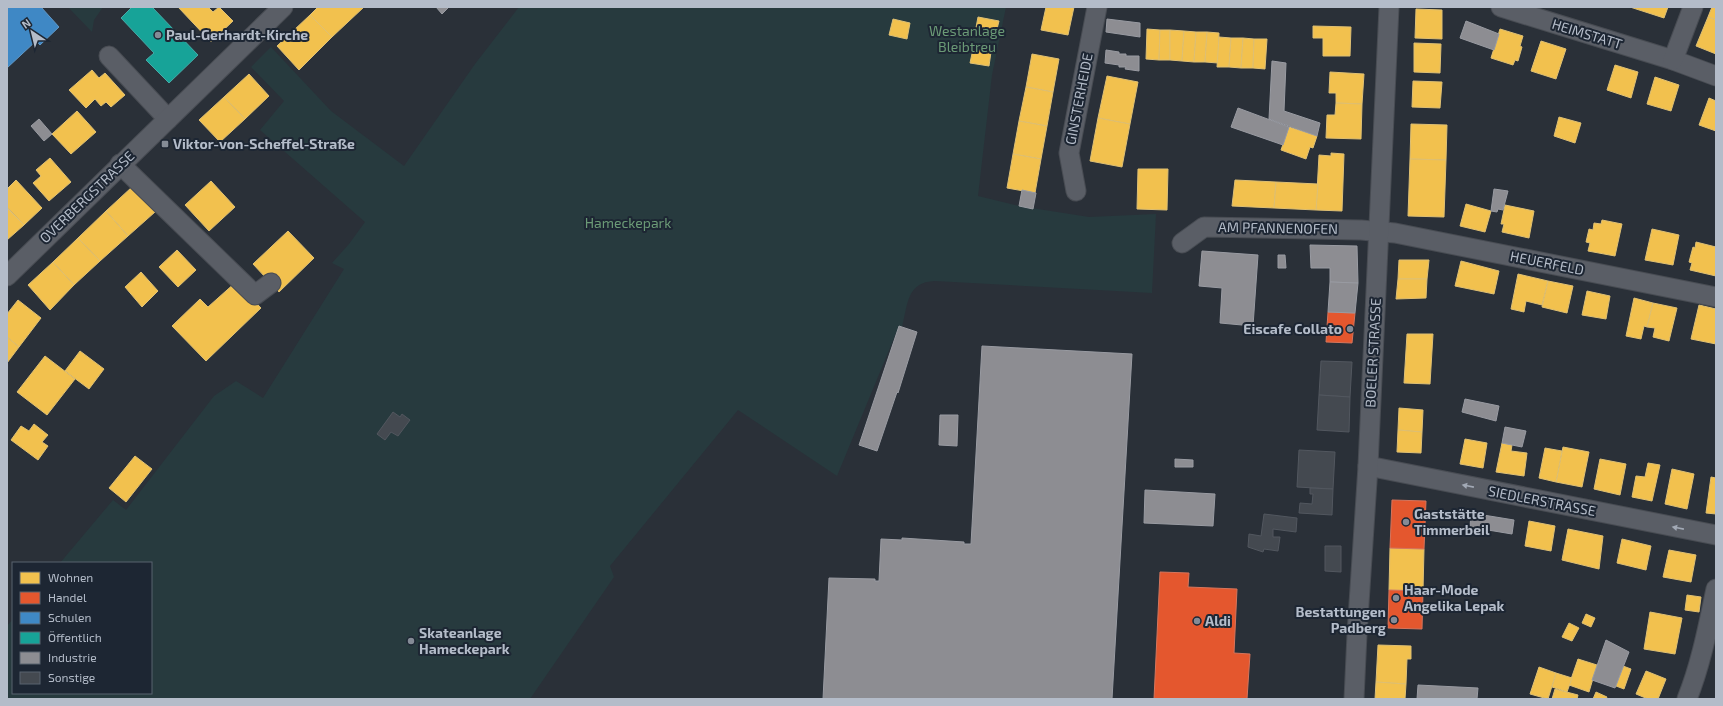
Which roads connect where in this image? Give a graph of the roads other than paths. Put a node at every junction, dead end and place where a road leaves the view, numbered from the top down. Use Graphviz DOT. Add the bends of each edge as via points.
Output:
graph roads {
  1 [pos="282,7"];
  2 [pos="1097,7"];
  3 [pos="1389,7"];
  4 [pos="1502,7"];
  5 [pos="1693,7"];
  6 [pos="109,56"];
  7 [pos="1672,60"];
  8 [pos="1716,76"];
  9 [pos="168,119"];
  10 [pos="120,164"];
  11 [pos="1076,191"];
  12 [pos="1378,231"];
  13 [pos="1182,243"];
  14 [pos="7,276"];
  15 [pos="271,283"];
  16 [pos="1716,297"];
  17 [pos="1368,466"];
  18 [pos="1716,535"];
  19 [pos="1716,589"];
  20 [pos="1354,699"];
  21 [pos="1687,699"];
  1 -- 9 [label="street, OVERBERGSTRASSE"];
  2 -- 11 [label="street, GINSTERHEIDE" via="1069,153"];
  3 -- 12 [label="street, BOELER STRASSE"];
  4 -- 7 [label="street, HEIMSTATT"];
  5 -- 7 [label="street"];
  6 -- 9 [label="street"];
  7 -- 8 [label="street, HEIMSTATT"];
  9 -- 10 [label="street, OVERBERGSTRASSE"];
  10 -- 14 [label="street, OVERBERGSTRASSE"];
  10 -- 15 [label="street" via="254,294"];
  12 -- 13 [label="street, AM PFANNENOFEN" via="1204,227"];
  12 -- 16 [label="street, HEUERFELD"];
  12 -- 17 [label="street, BOELER STRASSE"];
  18 -- 17 [label="street, SIEDLERSTRASSE, one-way"];
  17 -- 20 [label="street, BOELER STRASSE"];
  19 -- 21 [label="street" via="1695,680"];
}
